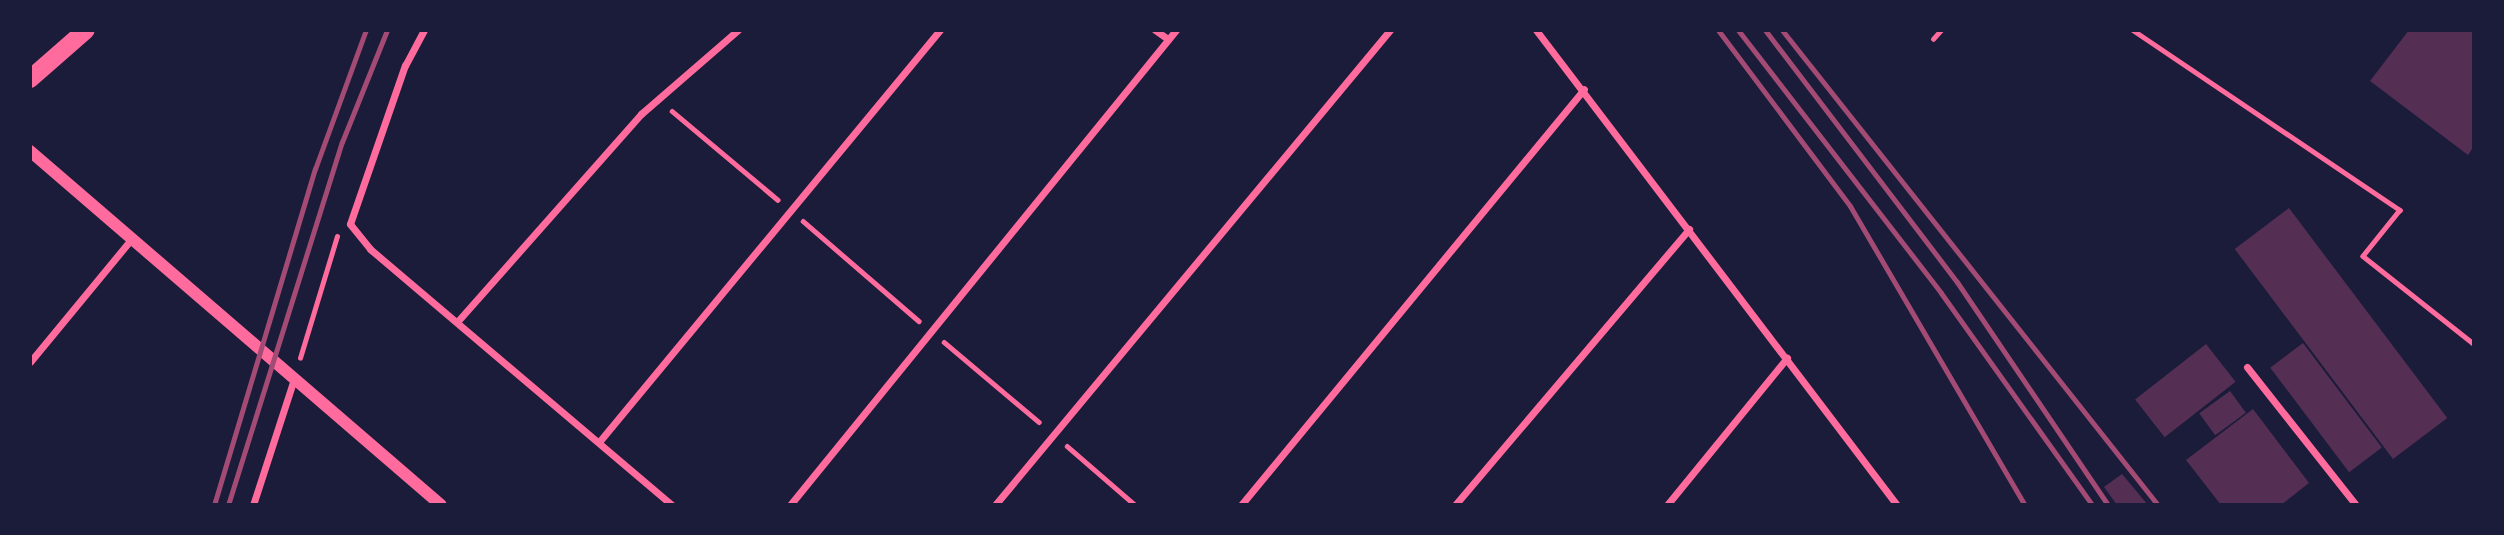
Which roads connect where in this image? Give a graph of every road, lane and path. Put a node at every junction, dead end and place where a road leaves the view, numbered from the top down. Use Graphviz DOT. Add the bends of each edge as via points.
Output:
graph roads {
  1 [pos="86,30"];
  2 [pos="424,30"];
  3 [pos="738,30"];
  4 [pos="940,30"];
  5 [pos="1155,30"];
  6 [pos="1176,30"];
  7 [pos="1390,30"];
  8 [pos="1536,30"];
  9 [pos="1941,30"];
  10 [pos="2133,30"];
  11 [pos="1168,39"];
  12 [pos="1933,39"];
  13 [pos="30,79"];
  14 [pos="1584,89"];
  15 [pos="658,99"];
  16 [pos="30,151"];
  17 [pos="791,211"];
  18 [pos="350,224"];
  19 [pos="1689,229"];
  20 [pos="133,237"];
  21 [pos="457,322"];
  22 [pos="934,334"];
  23 [pos="2474,344"];
  24 [pos="1787,358"];
  25 [pos="30,362"];
  26 [pos="2247,367"];
  27 [pos="294,379"];
  28 [pos="1053,434"];
  29 [pos="599,442"];
  30 [pos="253,505"];
  31 [pos="441,505"];
  32 [pos="672,505"];
  33 [pos="790,505"];
  34 [pos="995,505"];
  35 [pos="1135,505"];
  36 [pos="1241,505"];
  37 [pos="1455,505"];
  38 [pos="1667,505"];
  39 [pos="1895,505"];
  40 [pos="2356,505"];
  1 -- 13 [label="main road"];
  2 -- 18 [label="street" via="405,65"];
  3 -- 15 [label="street"];
  4 -- 17 [label="street"];
  5 -- 11 [label="street"];
  6 -- 11 [label="street"];
  7 -- 28 [label="street"];
  8 -- 14 [label="street"];
  9 -- 12 [label="path"];
  10 -- 23 [label="path" via="2400,209 2363,256"];
  11 -- 22 [label="street"];
  14 -- 19 [label="street"];
  14 -- 36 [label="street"];
  15 -- 17 [label="path"];
  15 -- 21 [label="street"];
  16 -- 20 [label="street"];
  17 -- 22 [label="path"];
  17 -- 29 [label="street"];
  18 -- 21 [label="street"];
  18 -- 27 [label="path" via="338,232"];
  19 -- 24 [label="street"];
  19 -- 37 [label="street"];
  20 -- 25 [label="street"];
  20 -- 27 [label="street"];
  21 -- 29 [label="street"];
  22 -- 28 [label="path"];
  22 -- 33 [label="street"];
  24 -- 38 [label="street"];
  24 -- 39 [label="street"];
  26 -- 40 [label="street"];
  27 -- 30 [label="street"];
  27 -- 31 [label="street"];
  28 -- 34 [label="street"];
  28 -- 35 [label="path"];
  29 -- 32 [label="street"];
}
